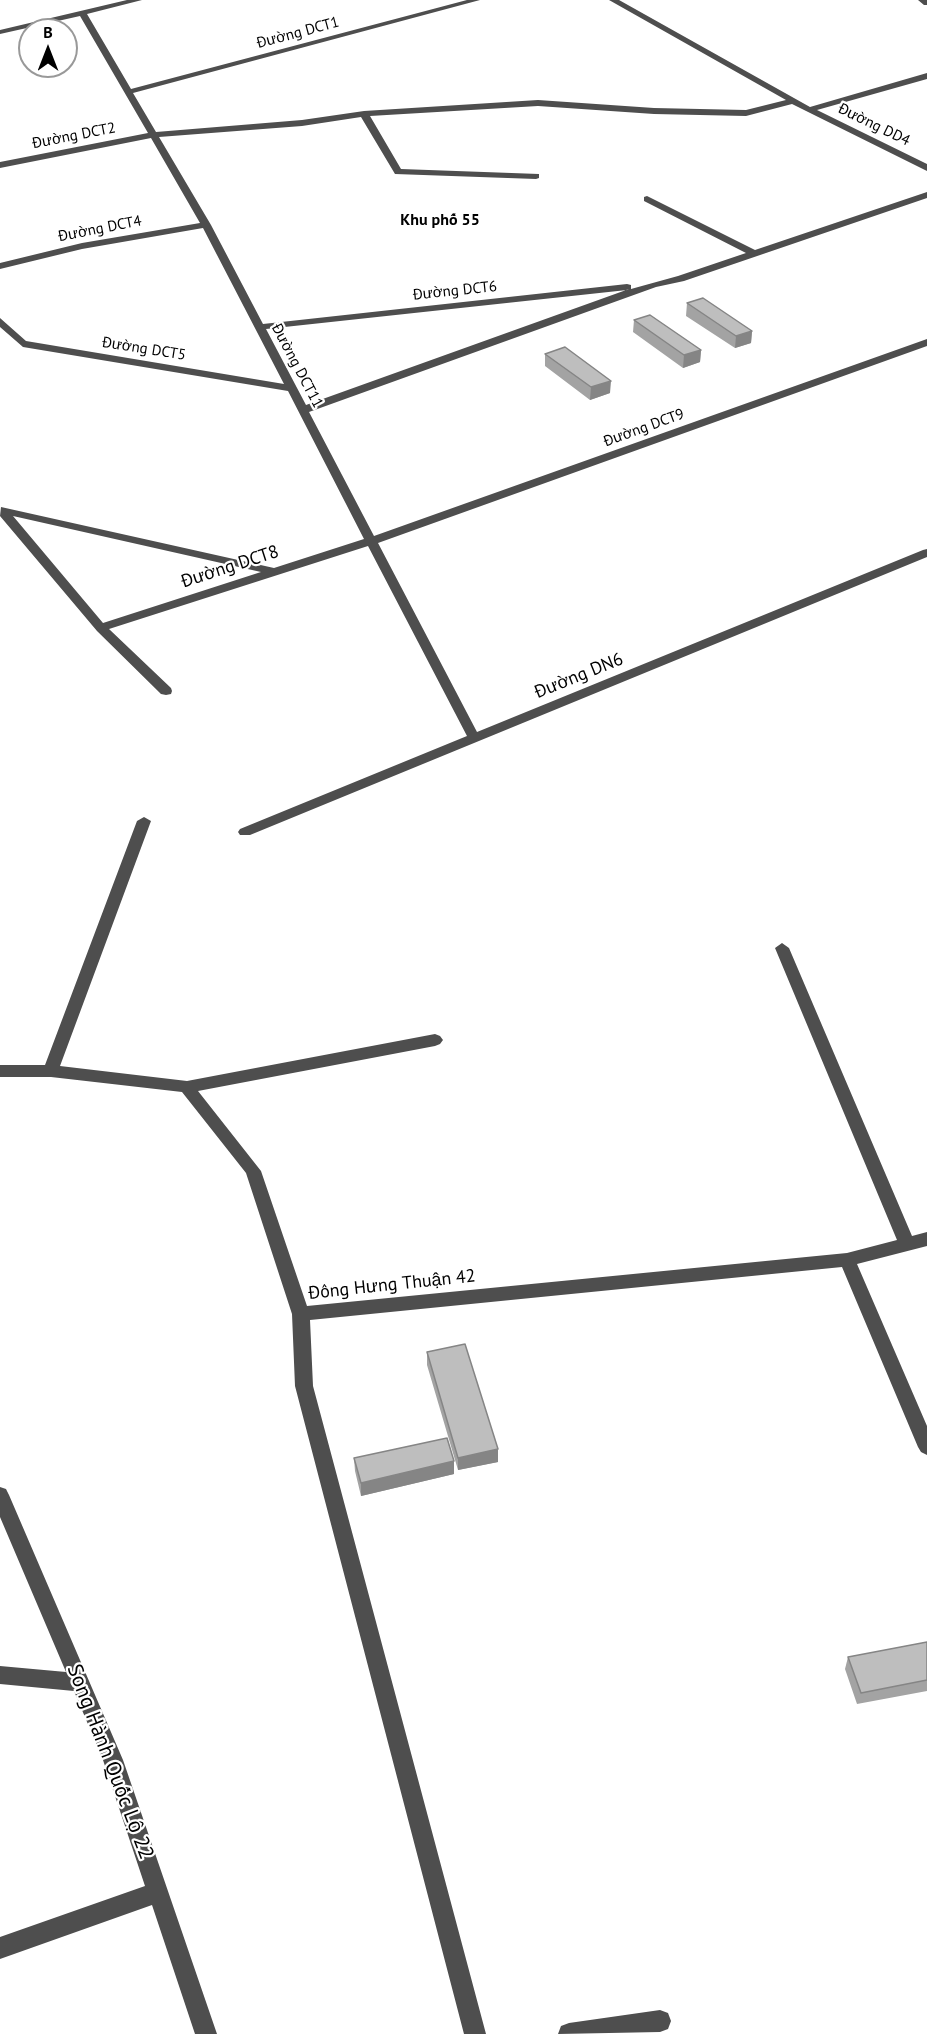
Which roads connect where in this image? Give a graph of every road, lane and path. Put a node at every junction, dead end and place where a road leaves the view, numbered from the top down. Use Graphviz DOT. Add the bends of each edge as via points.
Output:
graph roads {
  1 [pos="100,0"];
  2 [pos="138,0"];
  3 [pos="476,0"];
  4 [pos="614,0"];
  5 [pos="922,0"];
  6 [pos="927,3"];
  7 [pos="109,7"];
  8 [pos="82,13"];
  9 [pos="0,32"];
  10 [pos="927,76"];
  11 [pos="128,92"];
  12 [pos="794,101"];
  13 [pos="809,110"];
  14 [pos="364,114"];
  15 [pos="154,135"];
  16 [pos="0,165"];
  17 [pos="927,168"];
  18 [pos="536,176"];
  19 [pos="927,195"];
  20 [pos="648,199"];
  21 [pos="206,225"];
  22 [pos="754,253"];
  23 [pos="0,266"];
  24 [pos="654,284"];
  25 [pos="0,321"];
  26 [pos="259,327"];
  27 [pos="927,342"];
  28 [pos="292,389"];
  29 [pos="303,410"];
  30 [pos="1,510"];
  31 [pos="371,542"];
  32 [pos="927,553"];
  33 [pos="275,572"];
  34 [pos="101,628"];
  35 [pos="166,691"];
  36 [pos="474,738"];
  37 [pos="144,821"];
  38 [pos="245,832"];
  39 [pos="782,948"];
  40 [pos="435,1040"];
  41 [pos="0,1071"];
  42 [pos="51,1071"];
  43 [pos="187,1087"];
  44 [pos="927,1239"];
  45 [pos="907,1244"];
  46 [pos="847,1260"];
  47 [pos="301,1314"];
  48 [pos="927,1448"];
  49 [pos="0,1495"];
  50 [pos="0,1675"];
  51 [pos="80,1682"];
  52 [pos="158,1892"];
  53 [pos="0,1948"];
  54 [pos="660,2020"];
  55 [pos="206,2034"];
  56 [pos="475,2034"];
  57 [pos="569,2034"];
  1 -- 7 [label="street"];
  2 -- 7 [label="street"];
  3 -- 11 [label="street, Đường DCT1"];
  4 -- 12 [label="street, Đường DD4"];
  5 -- 6 [label="street"];
  7 -- 8 [label="street"];
  8 -- 9 [label="street"];
  8 -- 11 [label="street, Đường DCT11"];
  10 -- 13 [label="street"];
  11 -- 15 [label="street, Đường DCT11"];
  12 -- 13 [label="street, Đường DD4"];
  12 -- 14 [label="street, Đường DCT2" via="746,113 538,103"];
  13 -- 17 [label="street, Đường DD4"];
  14 -- 15 [label="street, Đường DCT2"];
  14 -- 18 [label="street" via="398,172"];
  15 -- 16 [label="street, Đường DCT2"];
  15 -- 21 [label="street, Đường DCT11"];
  19 -- 22 [label="street"];
  20 -- 22 [label="street"];
  21 -- 23 [label="street, Đường DCT4" via="82,246"];
  21 -- 26 [label="street, Đường DCT11"];
  22 -- 24 [label="street"];
  24 -- 26 [label="street, Đường DCT6"];
  24 -- 29 [label="street"];
  25 -- 28 [label="street, Đường DCT5" via="23,344"];
  26 -- 28 [label="street, Đường DCT11"];
  27 -- 31 [label="street, Đường DCT9"];
  28 -- 29 [label="street, Đường DCT11"];
  29 -- 31 [label="street, Đường DCT11"];
  30 -- 33 [label="street"];
  30 -- 34 [label="street"];
  31 -- 33 [label="street, Đường DCT8"];
  31 -- 36 [label="street, Đường DCT11"];
  32 -- 36 [label="street, Đường DN6"];
  33 -- 34 [label="street, Đường DCT8"];
  34 -- 35 [label="street"];
  36 -- 38 [label="street, Đường DN6"];
  37 -- 42 [label="street"];
  39 -- 45 [label="street"];
  40 -- 43 [label="street"];
  41 -- 42 [label="street"];
  42 -- 43 [label="street"];
  43 -- 47 [label="street, Đông Hưng Thuận 42" via="253,1171"];
  44 -- 45 [label="street, Đông Hưng Thuận 42"];
  45 -- 46 [label="street, Đông Hưng Thuận 42"];
  46 -- 47 [label="street, Đông Hưng Thuận 42"];
  46 -- 48 [label="street"];
  47 -- 56 [label="street" via="304,1386"];
  49 -- 51 [label="street, Song Hành Quốc Lộ 22"];
  50 -- 51 [label="street"];
  51 -- 52 [label="street, Song Hành Quốc Lộ 22" via="113,1760"];
  52 -- 53 [label="street"];
  52 -- 55 [label="street, Song Hành Quốc Lộ 22"];
  54 -- 57 [label="street"];
}
